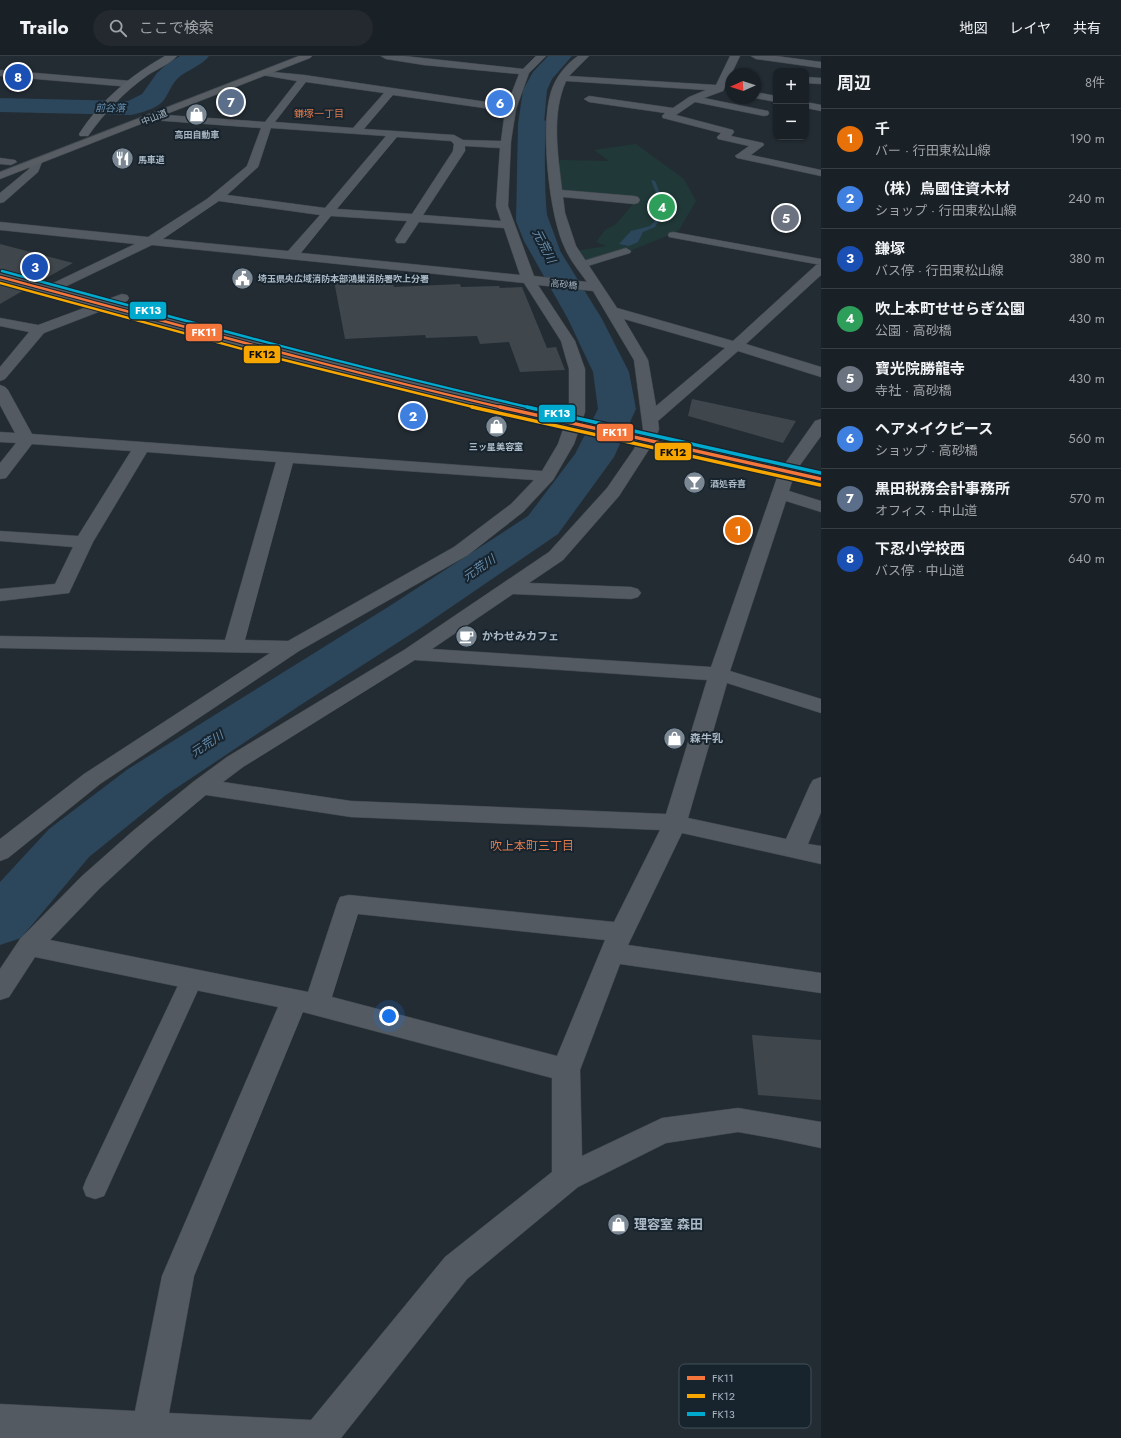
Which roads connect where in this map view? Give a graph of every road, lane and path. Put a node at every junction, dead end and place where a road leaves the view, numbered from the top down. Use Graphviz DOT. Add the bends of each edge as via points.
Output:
graph roads {
  1 [pos="172,56"];
  2 [pos="290,56"];
  3 [pos="307,56"];
  4 [pos="386,56"];
  5 [pos="541,56"];
  6 [pos="584,56"];
  7 [pos="735,56"];
  8 [pos="756,56"];
  9 [pos="779,57"];
  10 [pos="821,65"];
  11 [pos="525,72"];
  12 [pos="265,73"];
  13 [pos="0,74"];
  14 [pos="304,78"];
  15 [pos="562,78"];
  16 [pos="809,80"];
  17 [pos="821,81"];
  18 [pos="633,82"];
  19 [pos="131,84"];
  20 [pos="719,89"];
  21 [pos="725,90"];
  22 [pos="391,91"];
  23 [pos="761,96"];
  24 [pos="771,98"];
  25 [pos="589,99"];
  26 [pos="694,99"];
  27 [pos="616,103"];
  28 [pos="809,106"];
  29 [pos="821,108"];
  30 [pos="511,109"];
  31 [pos="745,109"];
  32 [pos="674,111"];
  33 [pos="764,113"];
  34 [pos="152,117"];
  35 [pos="267,126"];
  36 [pos="356,131"];
  37 [pos="84,134"];
  38 [pos="394,134"];
  39 [pos="460,143"];
  40 [pos="506,145"];
  41 [pos="36,162"];
  42 [pos="4,163"];
  43 [pos="821,173"];
  44 [pos="0,176"];
  45 [pos="557,193"];
  46 [pos="216,197"];
  47 [pos="0,199"];
  48 [pos="634,200"];
  49 [pos="328,212"];
  50 [pos="414,218"];
  51 [pos="508,225"];
  52 [pos="0,226"];
  53 [pos="672,235"];
  54 [pos="401,240"];
  55 [pos="151,241"];
  56 [pos="626,251"];
  57 [pos="292,255"];
  58 [pos="821,262"];
  59 [pos="581,265"];
  60 [pos="0,266"];
  61 [pos="821,268"];
  62 [pos="0,278"];
  63 [pos="530,280"];
  64 [pos="64,283"];
  65 [pos="598,287"];
  66 [pos="50,290"];
  67 [pos="122,298"];
  68 [pos="106,306"];
  69 [pos="612,311"];
  70 [pos="0,322"];
  71 [pos="39,330"];
  72 [pos="736,346"];
  73 [pos="821,372"];
  74 [pos="0,376"];
  75 [pos="0,390"];
  76 [pos="577,418"];
  77 [pos="821,424"];
  78 [pos="645,430"];
  79 [pos="0,437"];
  80 [pos="27,440"];
  81 [pos="141,448"];
  82 [pos="286,457"];
  83 [pos="791,467"];
  84 [pos="821,467"];
  85 [pos="0,474"];
  86 [pos="547,476"];
  87 [pos="821,479"];
  88 [pos="780,494"];
  89 [pos="821,507"];
  90 [pos="0,536"];
  91 [pos="84,542"];
  92 [pos="510,588"];
  93 [pos="631,593"];
  94 [pos="0,596"];
  95 [pos="0,642"];
  96 [pos="233,646"];
  97 [pos="292,647"];
  98 [pos="412,654"];
  99 [pos="718,674"];
  100 [pos="821,706"];
  101 [pos="821,785"];
  102 [pos="201,787"];
  103 [pos="674,823"];
  104 [pos="1,849"];
  105 [pos="794,849"];
  106 [pos="821,855"];
  107 [pos="616,942"];
  108 [pos="29,946"];
  109 [pos="192,979"];
  110 [pos="821,983"];
  111 [pos="0,990"];
  112 [pos="305,1002"];
  113 [pos="566,1070"];
  114 [pos="821,1135"];
  115 [pos="567,1178"];
  116 [pos="94,1188"];
  117 [pos="0,1422"];
  118 [pos="150,1429"];
  119 [pos="318,1438"];
  1 -- 19 [label="main road"];
  2 -- 37 [label="highway, 中山道"];
  3 -- 12 [label="highway, 中山道"];
  4 -- 11 [label="street"];
  5 -- 11 [label="street"];
  6 -- 15 [label="street"];
  7 -- 20 [label="street"];
  8 -- 9 [label="street"];
  9 -- 10 [label="street"];
  11 -- 30 [label="street"];
  12 -- 14 [label="street"];
  12 -- 34 [label="highway, 中山道"];
  13 -- 19 [label="street"];
  14 -- 22 [label="street"];
  14 -- 35 [label="street"];
  15 -- 18 [label="street"];
  15 -- 45 [label="street" via="553,106 552,147"];
  16 -- 17 [label="street"];
  18 -- 20 [label="street"];
  18 -- 27 [label="street"];
  19 -- 37 [label="main road" via="96,115"];
  20 -- 21 [label="street"];
  20 -- 26 [label="street"];
  22 -- 30 [label="street"];
  22 -- 36 [label="street"];
  23 -- 24 [label="street"];
  24 -- 31 [label="street"];
  25 -- 27 [label="street"];
  26 -- 31 [label="street"];
  26 -- 32 [label="street"];
  27 -- 32 [label="street"];
  28 -- 29 [label="street"];
  30 -- 40 [label="street"];
  31 -- 33 [label="street"];
  32 -- 43 [label="street" via="667,116 729,132 722,136 759,145 741,156"];
  34 -- 35 [label="street"];
  34 -- 41 [label="highway, 中山道"];
  35 -- 36 [label="street"];
  35 -- 46 [label="street" via="252,167"];
  36 -- 38 [label="street"];
  37 -- 42 [label="highway, 中山道"];
  38 -- 39 [label="street" via="454,138"];
  38 -- 49 [label="street"];
  39 -- 40 [label="street"];
  39 -- 50 [label="street" via="459,151"];
  40 -- 51 [label="street" via="502,206"];
  41 -- 44 [label="highway, 中山道"];
  41 -- 47 [label="street" via="34,170"];
  45 -- 48 [label="street"];
  45 -- 59 [label="street" via="559,213 570,246"];
  46 -- 49 [label="street"];
  46 -- 55 [label="street"];
  49 -- 50 [label="street"];
  49 -- 57 [label="street"];
  50 -- 51 [label="street"];
  50 -- 54 [label="street"];
  51 -- 63 [label="street"];
  52 -- 55 [label="street, 高砂橋"];
  53 -- 58 [label="lane"];
  55 -- 57 [label="street, 高砂橋"];
  55 -- 64 [label="street"];
  56 -- 59 [label="lane"];
  57 -- 63 [label="street, 高砂橋"];
  59 -- 65 [label="street"];
  60 -- 64 [label="main road"];
  61 -- 72 [label="street"];
  62 -- 66 [label="main road"];
  63 -- 65 [label="street, 高砂橋"];
  63 -- 76 [label="street" via="568,341 577,369"];
  64 -- 66 [label="street"];
  64 -- 67 [label="main road"];
  65 -- 69 [label="street"];
  66 -- 68 [label="main road"];
  67 -- 68 [label="street"];
  67 -- 76 [label="main road"];
  68 -- 71 [label="street"];
  68 -- 76 [label="main road" via="394,382"];
  69 -- 72 [label="street"];
  69 -- 78 [label="street" via="641,360"];
  70 -- 71 [label="street"];
  71 -- 74 [label="street"];
  72 -- 73 [label="street"];
  72 -- 78 [label="street"];
  75 -- 80 [label="street"];
  76 -- 78 [label="main road"];
  76 -- 86 [label="street" via="566,444"];
  77 -- 83 [label="street"];
  78 -- 83 [label="main road"];
  78 -- 92 [label="street" via="613,492 556,556"];
  79 -- 80 [label="street"];
  80 -- 81 [label="street"];
  80 -- 85 [label="street"];
  81 -- 82 [label="street"];
  81 -- 91 [label="street"];
  82 -- 86 [label="street"];
  82 -- 96 [label="street"];
  83 -- 84 [label="main road"];
  83 -- 87 [label="main road"];
  83 -- 88 [label="street"];
  86 -- 97 [label="street" via="517,508 461,551"];
  88 -- 89 [label="street"];
  88 -- 99 [label="street"];
  90 -- 91 [label="street"];
  91 -- 94 [label="street" via="62,589"];
  92 -- 93 [label="street"];
  92 -- 98 [label="street"];
  95 -- 96 [label="street"];
  96 -- 97 [label="street"];
  97 -- 104 [label="street" via="92,779"];
  98 -- 99 [label="street"];
  98 -- 102 [label="street" via="235,762"];
  99 -- 100 [label="street"];
  99 -- 103 [label="street"];
  101 -- 105 [label="street"];
  102 -- 103 [label="street" via="351,809"];
  102 -- 108 [label="street" via="91,882"];
  103 -- 105 [label="street"];
  103 -- 107 [label="street"];
  105 -- 106 [label="street"];
  107 -- 110 [label="street"];
  107 -- 112 [label="street" via="350,904"];
  107 -- 113 [label="street"];
  108 -- 109 [label="street"];
  108 -- 111 [label="street"];
  109 -- 112 [label="street"];
  109 -- 116 [label="lane"];
  112 -- 113 [label="street"];
  112 -- 118 [label="street" via="178,1276"];
  113 -- 115 [label="street"];
  114 -- 115 [label="street" via="738,1120 662,1131"];
  115 -- 119 [label="street" via="456,1268"];
  117 -- 118 [label="street"];
  118 -- 119 [label="street"];
}
